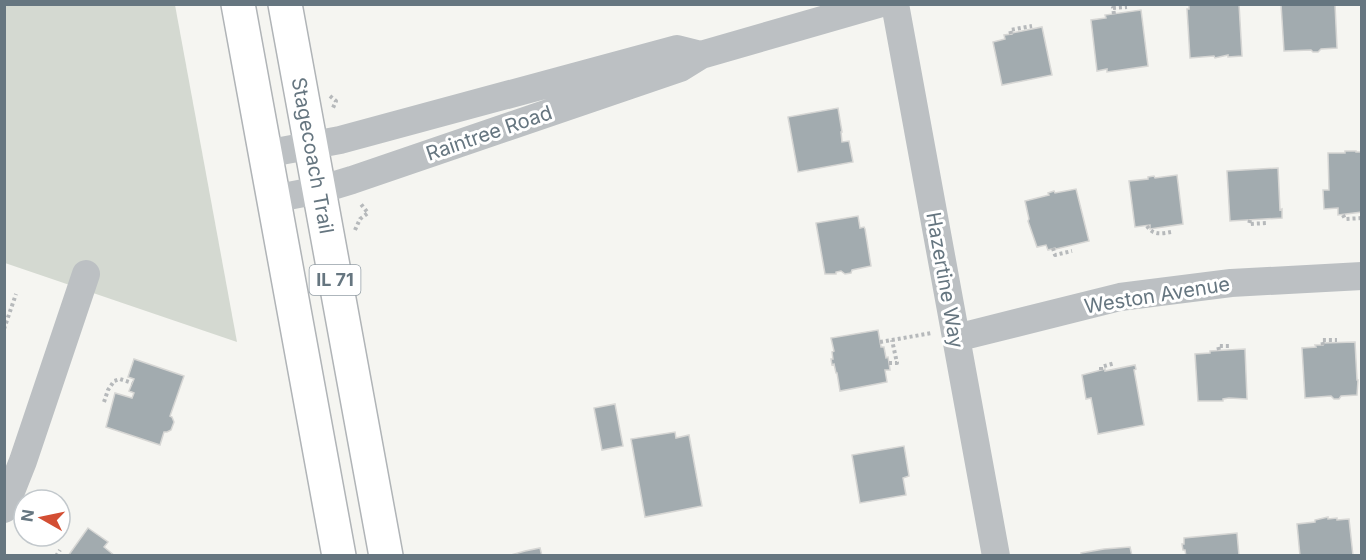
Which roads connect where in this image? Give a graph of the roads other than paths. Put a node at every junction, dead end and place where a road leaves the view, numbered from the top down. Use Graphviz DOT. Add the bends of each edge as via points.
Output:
graph roads {
  1 [pos="238,4"];
  2 [pos="285,4"];
  3 [pos="878,4"];
  4 [pos="895,4"];
  5 [pos="701,55"];
  6 [pos="311,145"];
  7 [pos="265,154"];
  8 [pos="319,190"];
  9 [pos="273,199"];
  10 [pos="86,274"];
  11 [pos="1362,276"];
  12 [pos="955,333"];
  13 [pos="4,509"];
  14 [pos="339,555"];
  15 [pos="386,555"];
  16 [pos="996,555"];
  1 -- 7 [label="main road, IL 71"];
  2 -- 6 [label="main road, Stagecoach Trail / IL 71"];
  3 -- 5 [label="street, Raintree Road"];
  4 -- 12 [label="street, Hazertine Way"];
  5 -- 6 [label="street, Raintree Road" via="677,49"];
  5 -- 8 [label="street, Raintree Road" via="680,68"];
  6 -- 7 [label="street, Raintree Road"];
  6 -- 8 [label="main road, Stagecoach Trail / IL 71"];
  7 -- 9 [label="main road, IL 71"];
  8 -- 9 [label="street, Raintree Road"];
  8 -- 15 [label="main road, Stagecoach Trail / IL 71"];
  9 -- 14 [label="main road, IL 71"];
  10 -- 13 [label="street"];
  11 -- 12 [label="street, Weston Avenue" via="1231,283 1120,297"];
  12 -- 16 [label="street, Hazertine Way"];
}
